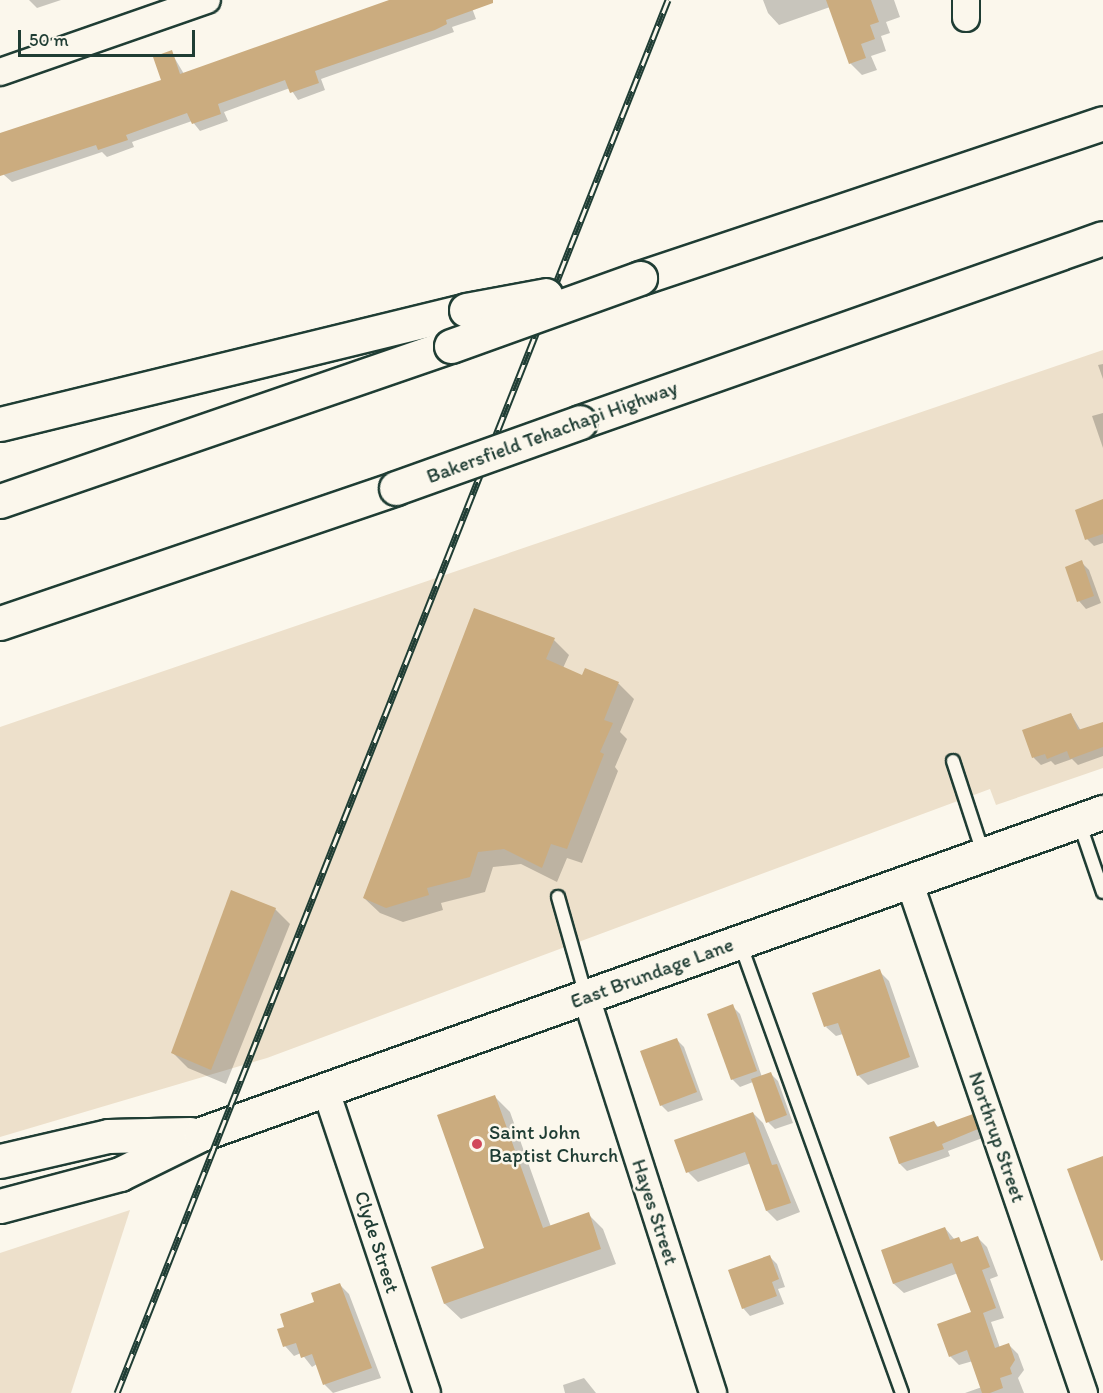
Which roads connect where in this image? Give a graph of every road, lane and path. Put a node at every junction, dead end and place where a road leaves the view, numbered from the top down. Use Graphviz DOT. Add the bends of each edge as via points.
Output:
graph roads {
  1 [pos="207,0"];
  2 [pos="0,72"];
  3 [pos="1103,123"];
  4 [pos="1103,238"];
  5 [pos="640,278"];
  6 [pos="0,424"];
  7 [pos="0,501"];
  8 [pos="0,623"];
  9 [pos="953,760"];
  10 [pos="1090,816"];
  11 [pos="983,854"];
  12 [pos="909,881"];
  13 [pos="1103,892"];
  14 [pos="558,897"];
  15 [pos="740,941"];
  16 [pos="586,997"];
  17 [pos="326,1091"];
  18 [pos="201,1134"];
  19 [pos="0,1161"];
  20 [pos="0,1206"];
  21 [pos="427,1393"];
  22 [pos="714,1393"];
  23 [pos="902,1393"];
  24 [pos="1084,1393"];
  1 -- 2 [label="street"];
  3 -- 5 [label="main road"];
  4 -- 8 [label="main road, Bakersfield Tehachapi Highway, bridge" via="396,488"];
  5 -- 6 [label="main road, bridge" via="466,310"];
  5 -- 7 [label="main road, bridge"];
  9 -- 11 [label="lane"];
  10 -- 11 [label="main road, East Brundage Lane"];
  10 -- 13 [label="lane"];
  11 -- 12 [label="main road, East Brundage Lane"];
  12 -- 15 [label="main road, East Brundage Lane"];
  12 -- 24 [label="street, Northrup Street"];
  14 -- 16 [label="lane"];
  15 -- 16 [label="main road, East Brundage Lane"];
  15 -- 23 [label="lane"];
  16 -- 17 [label="main road, East Brundage Lane"];
  16 -- 22 [label="street, Hayes Street"];
  17 -- 18 [label="main road, East Brundage Lane"];
  17 -- 21 [label="street, Clyde Street"];
  18 -- 19 [label="main road, East Brundage Lane" via="108,1136"];
  18 -- 20 [label="main road, East Brundage Lane" via="120,1174"];
}
